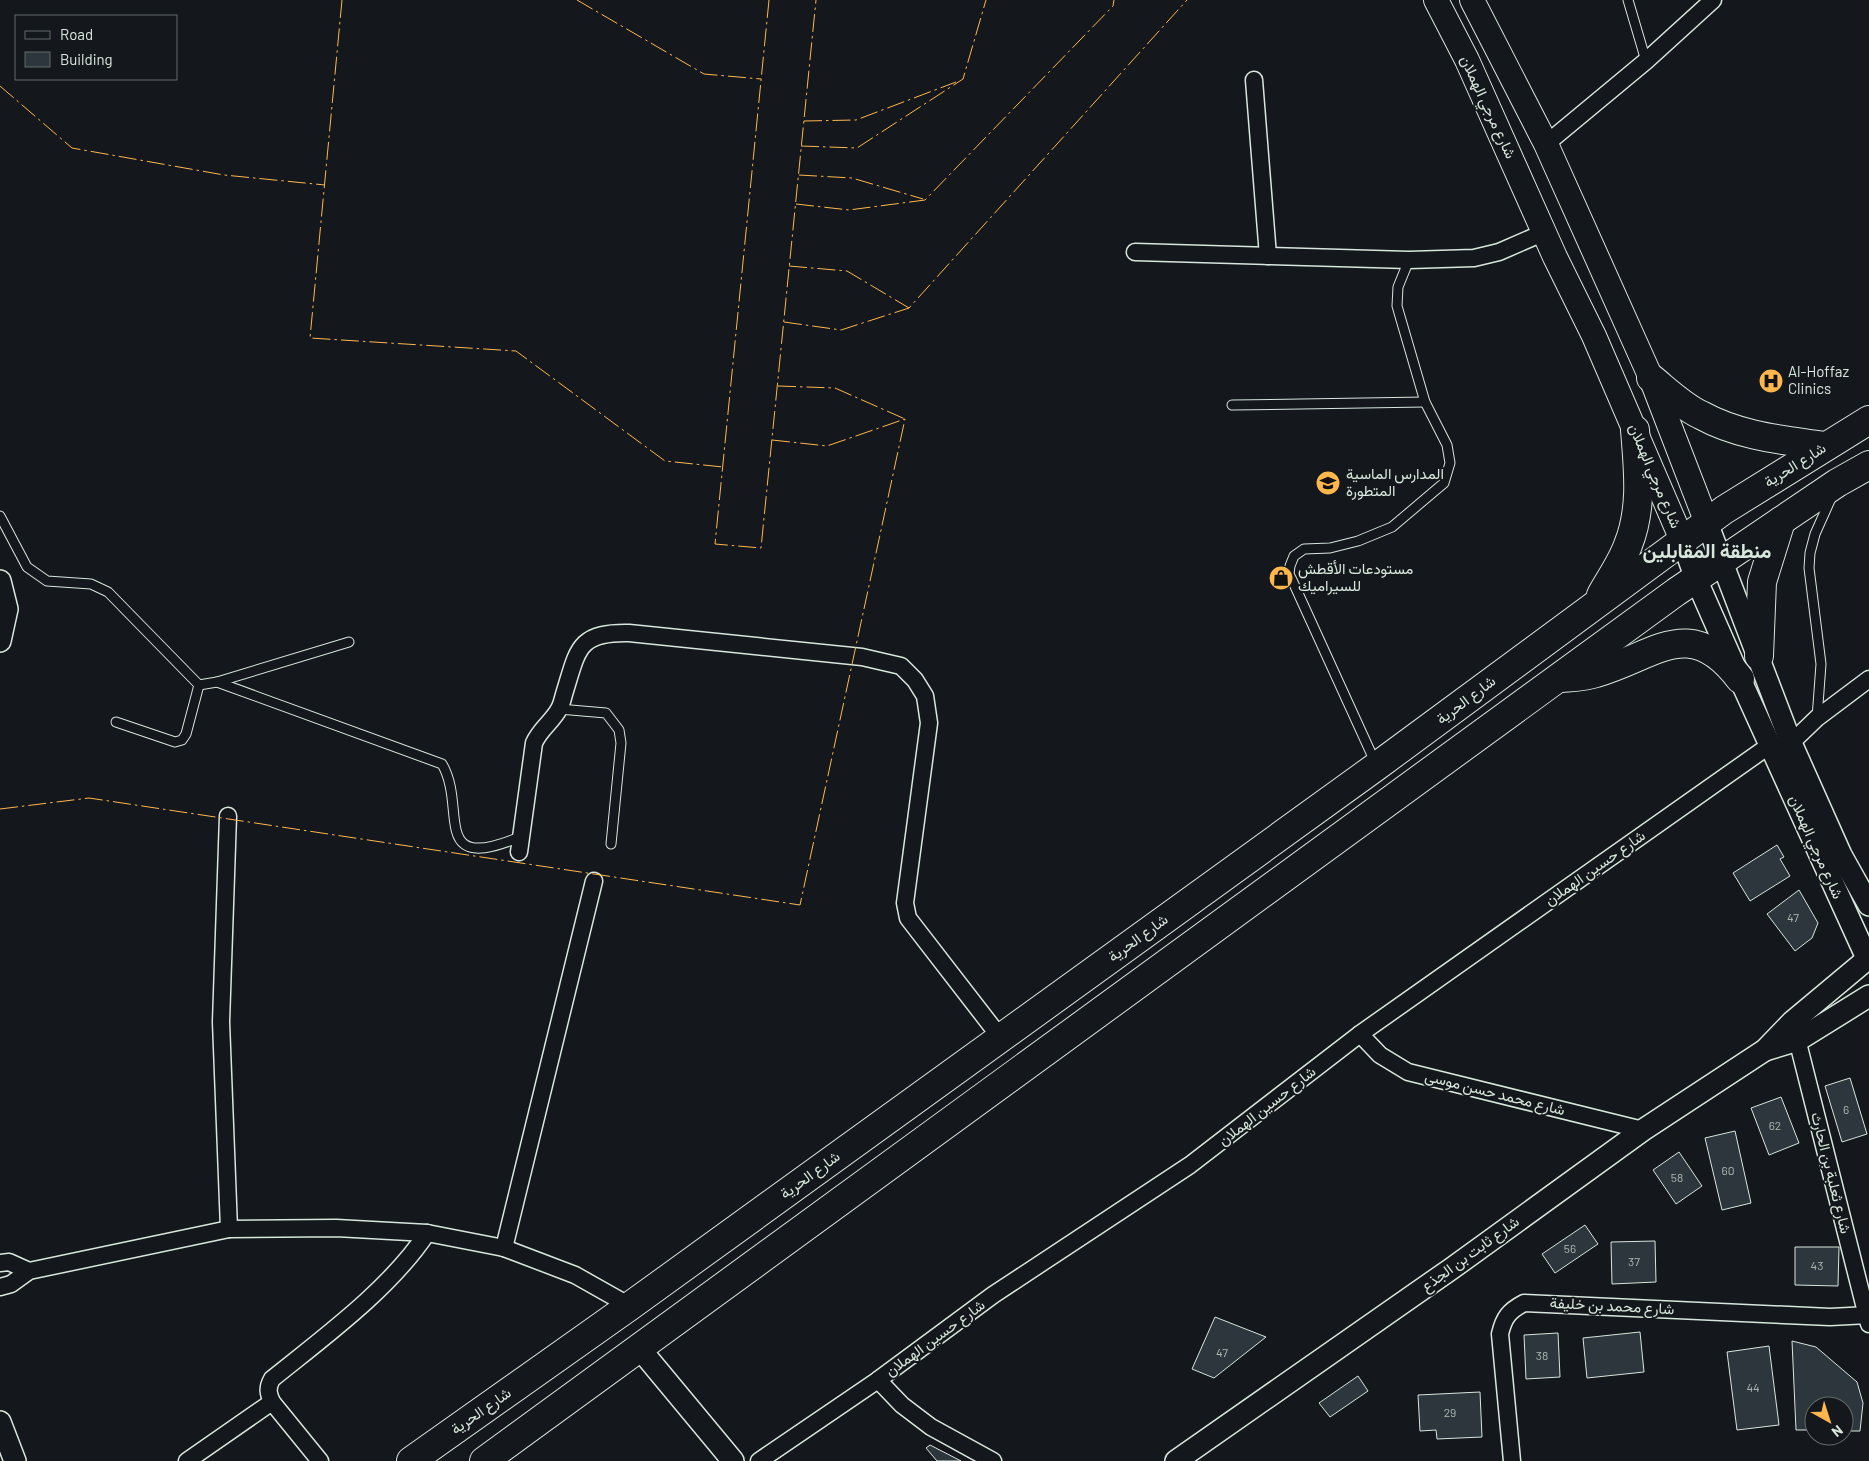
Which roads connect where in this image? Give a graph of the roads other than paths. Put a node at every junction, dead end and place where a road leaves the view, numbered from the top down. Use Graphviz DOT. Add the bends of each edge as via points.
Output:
graph roads {
  1 [pos="1436,0"];
  2 [pos="1472,0"];
  3 [pos="1628,0"];
  4 [pos="1713,0"];
  5 [pos="1646,61"];
  6 [pos="1254,80"];
  7 [pos="1546,144"];
  8 [pos="1545,232"];
  9 [pos="1135,252"];
  10 [pos="1268,256"];
  11 [pos="1409,260"];
  12 [pos="1651,378"];
  13 [pos="1426,402"];
  14 [pos="1232,405"];
  15 [pos="1869,420"];
  16 [pos="1635,430"];
  17 [pos="1824,446"];
  18 [pos="1869,465"];
  19 [pos="1837,483"];
  20 [pos="0,516"];
  21 [pos="1781,521"];
  22 [pos="1706,523"];
  23 [pos="1682,540"];
  24 [pos="1720,562"];
  25 [pos="1696,579"];
  26 [pos="0,582"];
  27 [pos="1596,603"];
  28 [pos="0,641"];
  29 [pos="349,642"];
  30 [pos="1759,656"];
  31 [pos="1557,679"];
  32 [pos="1740,679"];
  33 [pos="1869,679"];
  34 [pos="217,682"];
  35 [pos="199,685"];
  36 [pos="559,709"];
  37 [pos="1817,718"];
  38 [pos="116,722"];
  39 [pos="1791,743"];
  40 [pos="1770,745"];
  41 [pos="1377,766"];
  42 [pos="228,816"];
  43 [pos="522,836"];
  44 [pos="611,844"];
  45 [pos="519,852"];
  46 [pos="594,881"];
  47 [pos="1869,904"];
  48 [pos="1867,959"];
  49 [pos="1869,996"];
  50 [pos="1795,1031"];
  51 [pos="1360,1034"];
  52 [pos="1000,1037"];
  53 [pos="1643,1130"];
  54 [pos="229,1229"];
  55 [pos="427,1233"];
  56 [pos="504,1248"];
  57 [pos="0,1263"];
  58 [pos="29,1271"];
  59 [pos="0,1287"];
  60 [pos="630,1306"];
  61 [pos="1868,1318"];
  62 [pos="640,1349"];
  63 [pos="878,1380"];
  64 [pos="272,1402"];
  65 [pos="0,1422"];
  66 [pos="15,1461"];
  67 [pos="187,1461"];
  68 [pos="320,1461"];
  69 [pos="411,1461"];
  70 [pos="484,1461"];
  71 [pos="733,1461"];
  72 [pos="759,1461"];
  73 [pos="993,1461"];
  74 [pos="1176,1461"];
  75 [pos="1512,1461"];
  1 -- 8 [label="main road, شارع مرجي الهملان" via="1467,60"];
  2 -- 7 [label="main road, شارع مرجي الهملان"];
  3 -- 5 [label="lane"];
  4 -- 5 [label="street"];
  5 -- 7 [label="street"];
  6 -- 10 [label="street"];
  7 -- 12 [label="main road, شارع مرجي الهملان"];
  8 -- 11 [label="street" via="1498,252 1474,258"];
  8 -- 16 [label="main road, شارع مرجي الهملان"];
  9 -- 10 [label="street"];
  10 -- 11 [label="street"];
  11 -- 13 [label="lane" via="1398,287 1396,306"];
  12 -- 17 [label="highway" via="1701,416 1730,428 1764,438"];
  12 -- 22 [label="main road, شارع مرجي الهملان"];
  13 -- 14 [label="lane"];
  13 -- 41 [label="lane" via="1447,445 1450,463 1444,483 1392,527 1358,541 1304,550 1294,556 1290,566 1292,582"];
  15 -- 17 [label="highway, شارع الحرية"];
  16 -- 23 [label="main road, شارع مرجي الهملان"];
  16 -- 27 [label="highway" via="1637,512 1628,544"];
  17 -- 22 [label="highway, شارع الحرية"];
  18 -- 19 [label="highway"];
  19 -- 21 [label="highway"];
  19 -- 37 [label="lane" via="1810,553 1821,664"];
  20 -- 35 [label="lane" via="27,567 47,581 91,584 108,592"];
  21 -- 24 [label="highway"];
  21 -- 30 [label="highway" via="1762,582"];
  22 -- 23 [label="highway, شارع الحرية"];
  22 -- 24 [label="street, شارع مرجي الهملان"];
  23 -- 25 [label="street, شارع مرجي الهملان"];
  23 -- 27 [label="highway, شارع الحرية"];
  24 -- 25 [label="highway"];
  24 -- 30 [label="street, شارع مرجي الهملان"];
  25 -- 31 [label="highway"];
  25 -- 32 [label="street, شارع مرجي الهملان"];
  26 -- 28 [label="street" via="8,609"];
  27 -- 41 [label="highway, شارع الحرية"];
  29 -- 34 [label="lane"];
  30 -- 39 [label="street, شارع مرجي الهملان"];
  31 -- 32 [label="highway" via="1595,674 1671,644 1685,642 1716,655"];
  31 -- 62 [label="highway"];
  32 -- 40 [label="street, شارع مرجي الهملان"];
  33 -- 37 [label="street"];
  34 -- 35 [label="lane"];
  34 -- 43 [label="lane" via="442,764 448,774 458,838 472,848 494,848"];
  35 -- 38 [label="lane" via="182,740 175,742"];
  36 -- 43 [label="street" via="534,743"];
  36 -- 44 [label="lane" via="606,713 619,730 621,742"];
  36 -- 52 [label="street" via="576,652 592,637 612,632 862,656 901,666 925,696 929,723 905,903 908,918"];
  37 -- 39 [label="street"];
  39 -- 47 [label="street, شارع مرجي الهملان" via="1840,855"];
  40 -- 48 [label="street, شارع مرجي الهملان"];
  40 -- 51 [label="street, شارع حسين الهملان"];
  41 -- 52 [label="highway, شارع الحرية"];
  42 -- 54 [label="street" via="221,1022"];
  43 -- 45 [label="street"];
  46 -- 56 [label="street"];
  48 -- 50 [label="street, شارع ثابت بن الجذع"];
  49 -- 50 [label="street, شارع ثابت بن الجذع"];
  50 -- 53 [label="street, شارع ثابت بن الجذع"];
  50 -- 61 [label="street, شارع ثعلبة بن الحارث"];
  51 -- 53 [label="street, شارع محمد حسن موسى" via="1380,1055 1408,1072"];
  51 -- 63 [label="street, شارع حسين الهملان" via="1190,1164 994,1296"];
  52 -- 60 [label="highway, شارع الحرية"];
  53 -- 74 [label="street, شارع ثابت بن الجذع"];
  54 -- 55 [label="street" via="336,1228"];
  54 -- 58 [label="street"];
  55 -- 56 [label="street"];
  55 -- 64 [label="street" via="391,1278 272,1379 268,1386"];
  56 -- 60 [label="street" via="575,1275"];
  57 -- 58 [label="street" via="9,1262"];
  58 -- 59 [label="street" via="11,1284"];
  60 -- 69 [label="highway, شارع الحرية"];
  61 -- 75 [label="street, شارع محمد بن خليفة" via="1524,1302 1504,1319 1500,1334"];
  62 -- 70 [label="highway"];
  62 -- 71 [label="street"];
  63 -- 72 [label="street, شارع حسين الهملان"];
  63 -- 73 [label="street" via="930,1427"];
  64 -- 67 [label="street"];
  64 -- 68 [label="street"];
  65 -- 66 [label="street"];
}
